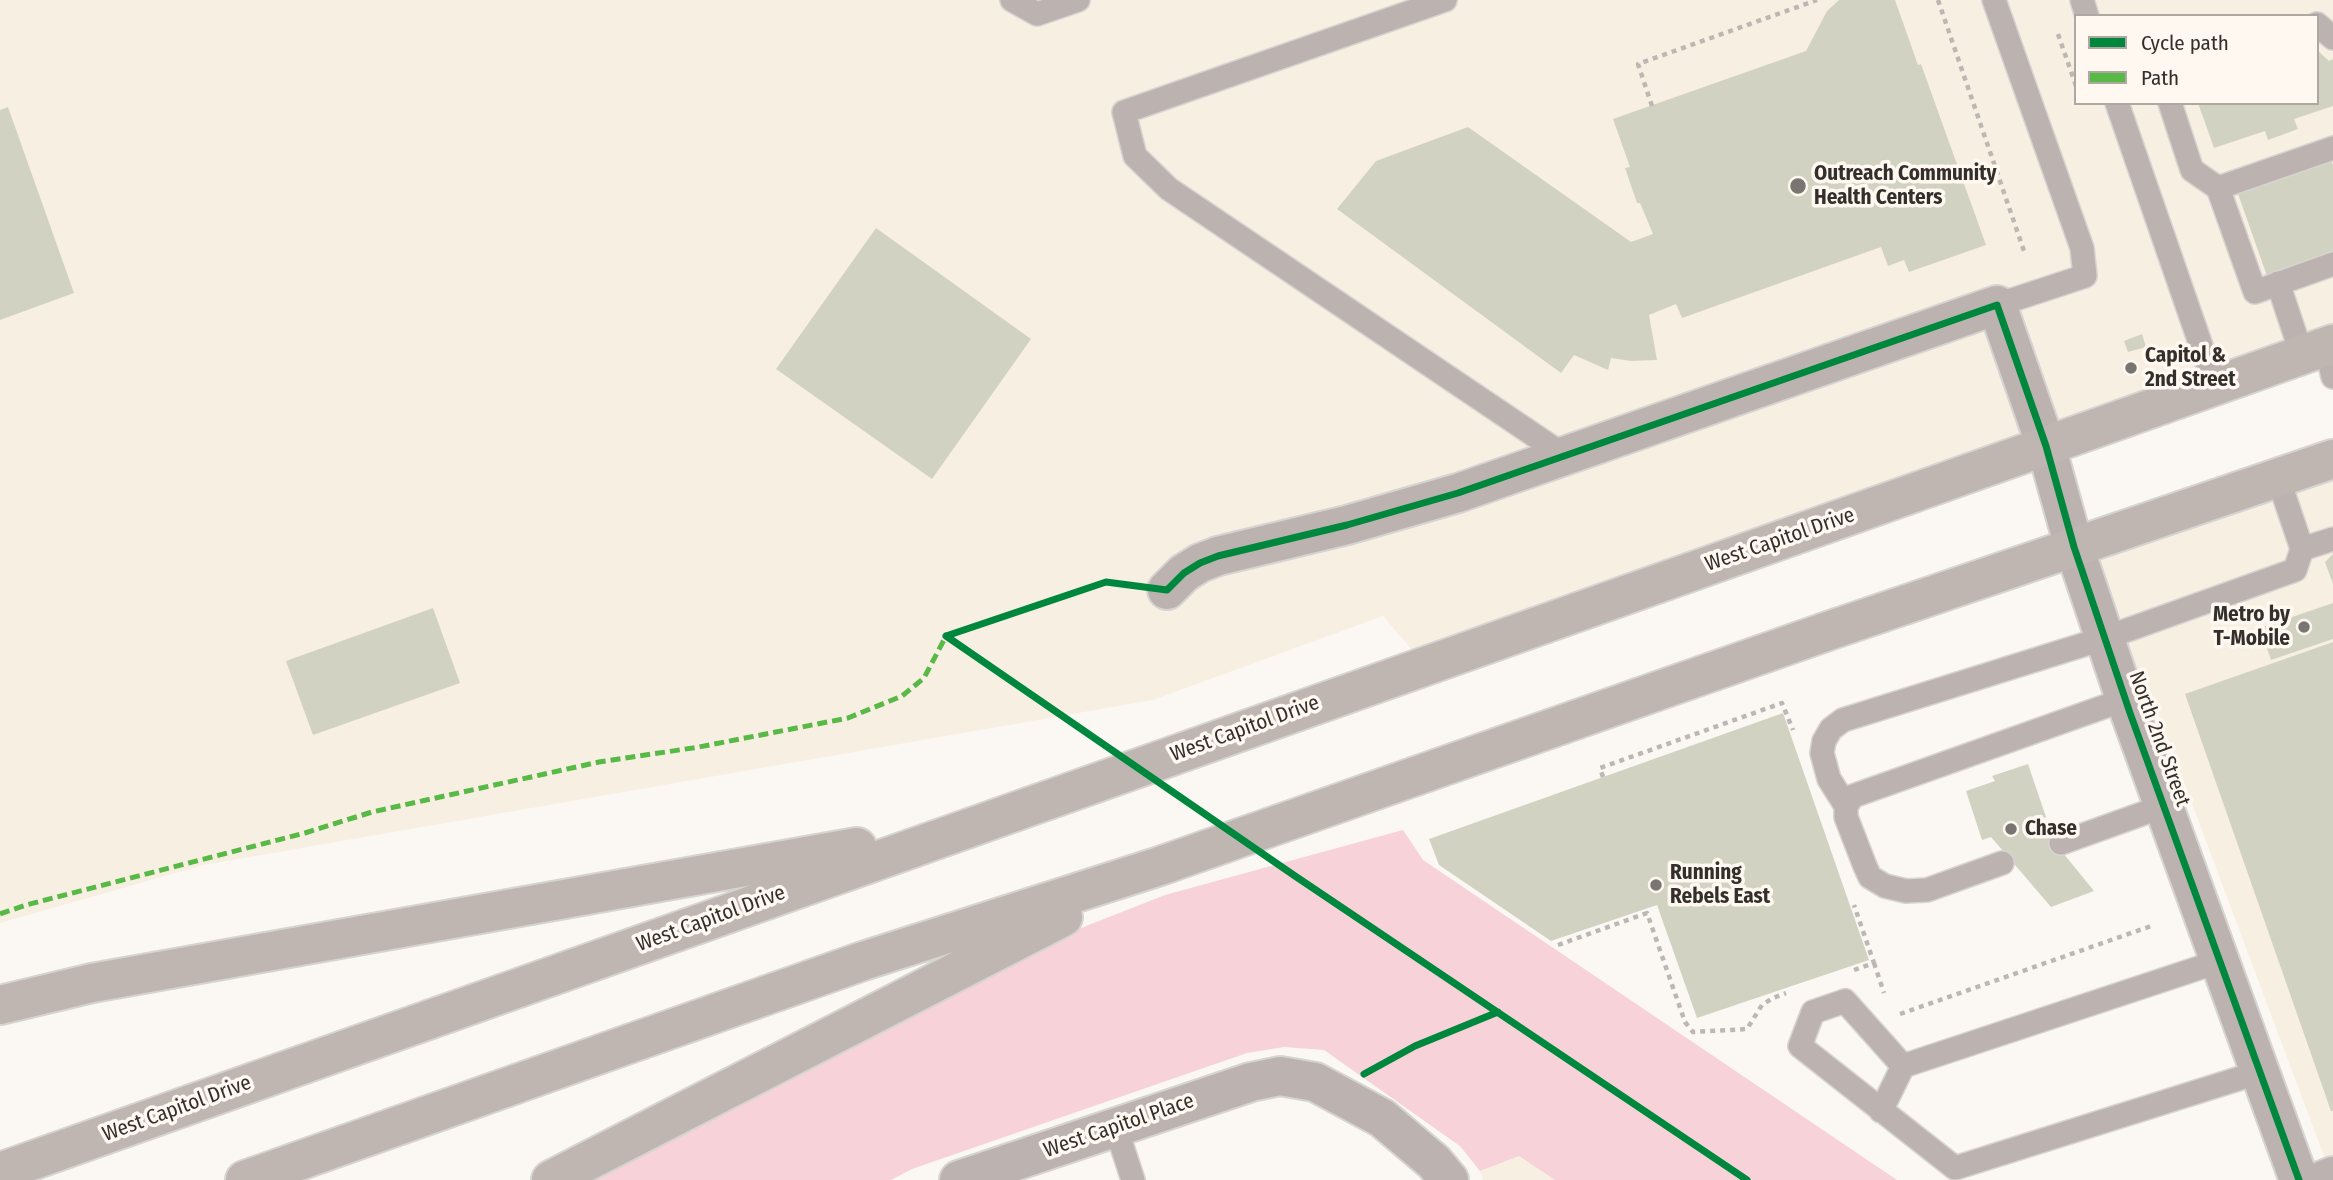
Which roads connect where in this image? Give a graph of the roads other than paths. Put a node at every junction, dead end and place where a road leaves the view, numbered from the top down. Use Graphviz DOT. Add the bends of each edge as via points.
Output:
graph roads {
  1 [pos="1012,0"];
  2 [pos="1079,0"];
  3 [pos="1445,0"];
  4 [pos="1994,0"];
  5 [pos="2319,26"];
  6 [pos="2333,38"];
  7 [pos="2118,105"];
  8 [pos="2171,105"];
  9 [pos="2333,148"];
  10 [pos="2218,188"];
  11 [pos="2333,264"];
  12 [pos="2278,283"];
  13 [pos="1997,305"];
  14 [pos="2324,356"];
  15 [pos="2215,386"];
  16 [pos="2046,446"];
  17 [pos="1565,456"];
  18 [pos="2333,460"];
  19 [pos="2278,478"];
  20 [pos="2333,539"];
  21 [pos="2074,547"];
  22 [pos="2302,549"];
  23 [pos="1167,590"];
  24 [pos="2105,638"];
  25 [pos="2126,699"];
  26 [pos="1846,806"];
  27 [pos="2164,806"];
  28 [pos="966,828"];
  29 [pos="2061,843"];
  30 [pos="2002,863"];
  31 [pos="1160,866"];
  32 [pos="2220,961"];
  33 [pos="0,1005"];
  34 [pos="1903,1066"];
  35 [pos="2260,1072"];
  36 [pos="1881,1111"];
  37 [pos="1115,1128"];
  38 [pos="0,1172"];
  39 [pos="2333,1176"];
  40 [pos="245,1180"];
  41 [pos="551,1180"];
  42 [pos="960,1180"];
  43 [pos="1133,1180"];
  44 [pos="1449,1180"];
  45 [pos="2299,1180"];
  46 [pos="2323,1180"];
  1 -- 2 [label="lane" via="1037,15"];
  3 -- 17 [label="lane" via="1124,112 1135,156 1169,189"];
  4 -- 13 [label="lane" via="2082,248 2085,276"];
  5 -- 6 [label="lane"];
  7 -- 15 [label="lane"];
  8 -- 10 [label="lane" via="2192,170"];
  9 -- 10 [label="lane" via="2273,174"];
  10 -- 12 [label="lane" via="2255,292"];
  11 -- 12 [label="lane" via="2308,267"];
  12 -- 14 [label="lane"];
  13 -- 16 [label="street, North 2nd Street"];
  13 -- 17 [label="street"];
  14 -- 15 [label="main road, West Capitol Drive"];
  15 -- 16 [label="main road, West Capitol Drive"];
  16 -- 21 [label="street, North 2nd Street"];
  16 -- 28 [label="main road, West Capitol Drive"];
  17 -- 23 [label="street" via="1458,494 1218,556 1184,573"];
  18 -- 19 [label="main road"];
  19 -- 21 [label="main road"];
  19 -- 22 [label="lane"];
  20 -- 22 [label="lane"];
  21 -- 24 [label="street, North 2nd Street"];
  21 -- 31 [label="main road"];
  22 -- 24 [label="lane" via="2295,570"];
  24 -- 25 [label="street, North 2nd Street"];
  24 -- 26 [label="lane" via="1843,720 1831,729 1822,753 1829,779"];
  25 -- 26 [label="lane" via="1853,796"];
  25 -- 27 [label="street, North 2nd Street"];
  26 -- 30 [label="lane" via="1846,817 1870,877 1885,886 1927,890"];
  27 -- 29 [label="lane"];
  27 -- 32 [label="street, North 2nd Street"];
  28 -- 33 [label="main road" via="92,983"];
  28 -- 38 [label="main road, West Capitol Drive"];
  31 -- 40 [label="main road" via="863,961"];
  31 -- 41 [label="main road"];
  32 -- 34 [label="lane"];
  32 -- 35 [label="street, North 2nd Street"];
  34 -- 36 [label="lane"];
  34 -- 36 [label="lane" via="1845,1001 1813,1012 1800,1046"];
  35 -- 36 [label="lane" via="1955,1168"];
  35 -- 45 [label="street, North 2nd Street"];
  37 -- 42 [label="street, West Capitol Place"];
  37 -- 43 [label="lane"];
  37 -- 44 [label="street, West Capitol Place" via="1280,1076 1315,1082 1382,1118"];
  39 -- 46 [label="street"];
}
